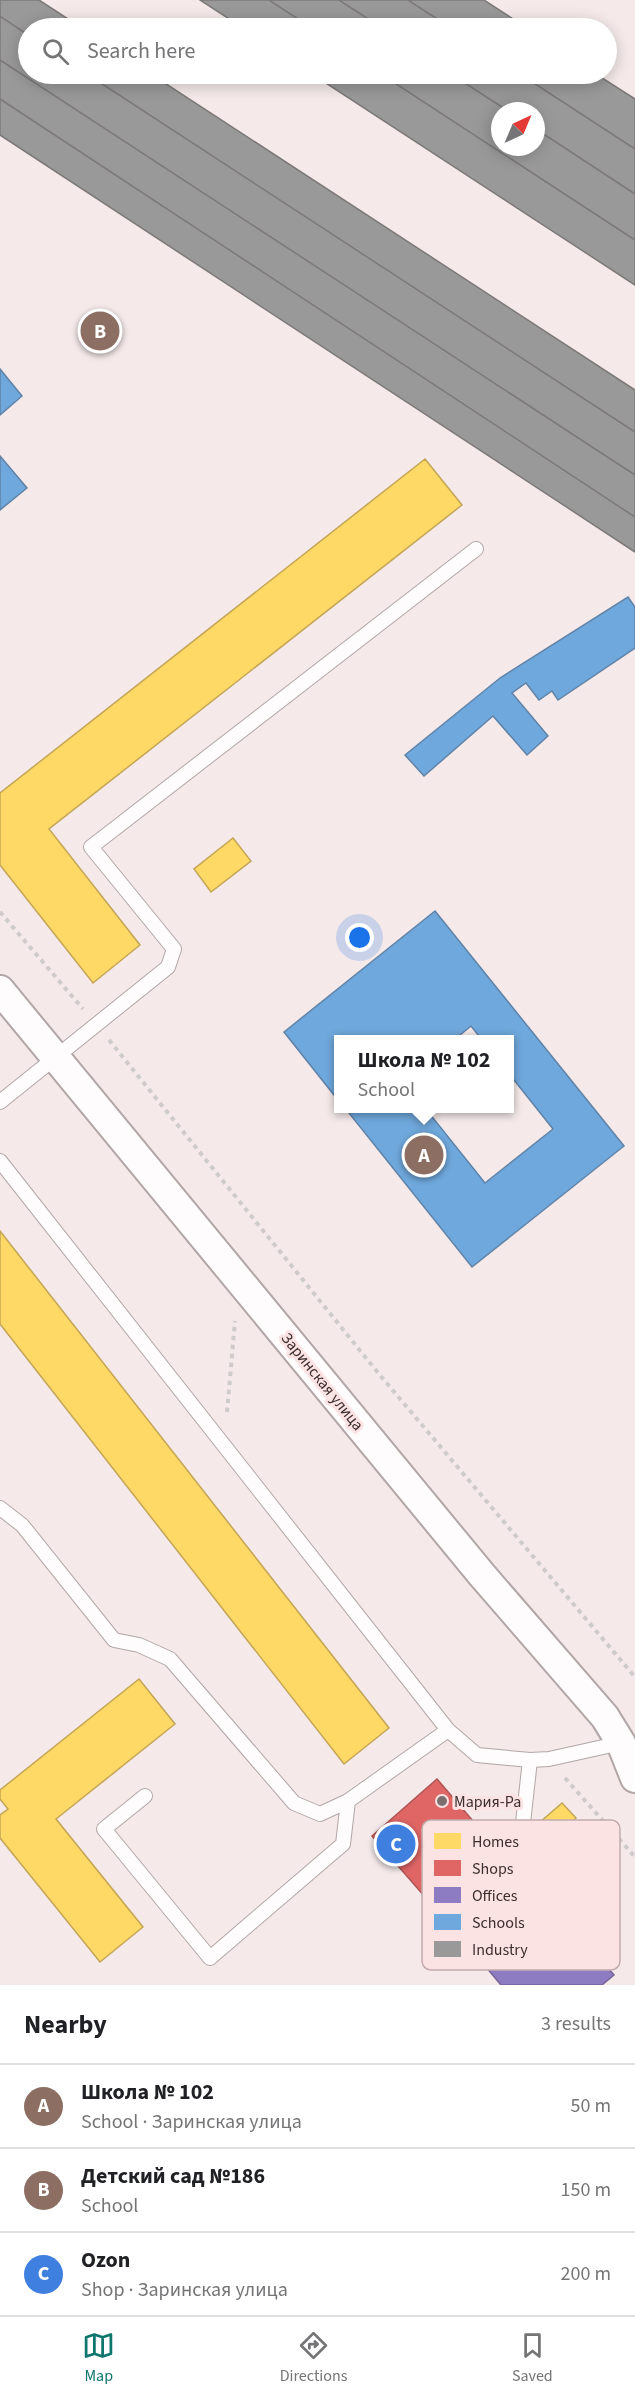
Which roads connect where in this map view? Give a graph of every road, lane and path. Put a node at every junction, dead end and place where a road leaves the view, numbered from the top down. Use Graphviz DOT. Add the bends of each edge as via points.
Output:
graph roads {
  1 [pos="476,549"];
  2 [pos="0,912"];
  3 [pos="0,990"];
  4 [pos="98,1026"];
  5 [pos="57,1057"];
  6 [pos="0,1102"];
  7 [pos="0,1161"];
  8 [pos="236,1311"];
  9 [pos="224,1445"];
  10 [pos="0,1508"];
  11 [pos="635,1677"];
  12 [pos="448,1730"];
  13 [pos="621,1743"];
  14 [pos="549,1759"];
  15 [pos="530,1760"];
  16 [pos="635,1778"];
  17 [pos="145,1796"];
  18 [pos="348,1801"];
  19 [pos="523,1820"];
  20 [pos="603,1820"];
  21 [pos="620,1840"];
  22 [pos="635,1857"];
  1 -- 4 [label="lane" via="91,847 174,948 168,967"];
  2 -- 4 [label="path"];
  3 -- 5 [label="street, Заринская улица"];
  4 -- 5 [label="lane"];
  4 -- 11 [label="path" via="372,1365"];
  5 -- 6 [label="lane"];
  5 -- 13 [label="street, Заринская улица" via="482,1575 605,1718"];
  7 -- 9 [label="lane"];
  8 -- 9 [label="path"];
  9 -- 12 [label="lane"];
  10 -- 18 [label="lane" via="22,1525 114,1640 139,1645 170,1659 294,1803 320,1814"];
  12 -- 15 [label="lane" via="477,1755"];
  12 -- 18 [label="lane"];
  13 -- 14 [label="lane"];
  13 -- 16 [label="street, Заринская улица"];
  14 -- 15 [label="lane"];
  14 -- 20 [label="path"];
  15 -- 19 [label="lane"];
  17 -- 18 [label="lane" via="104,1829 210,1958 342,1844"];
  21 -- 22 [label="path"];
}
